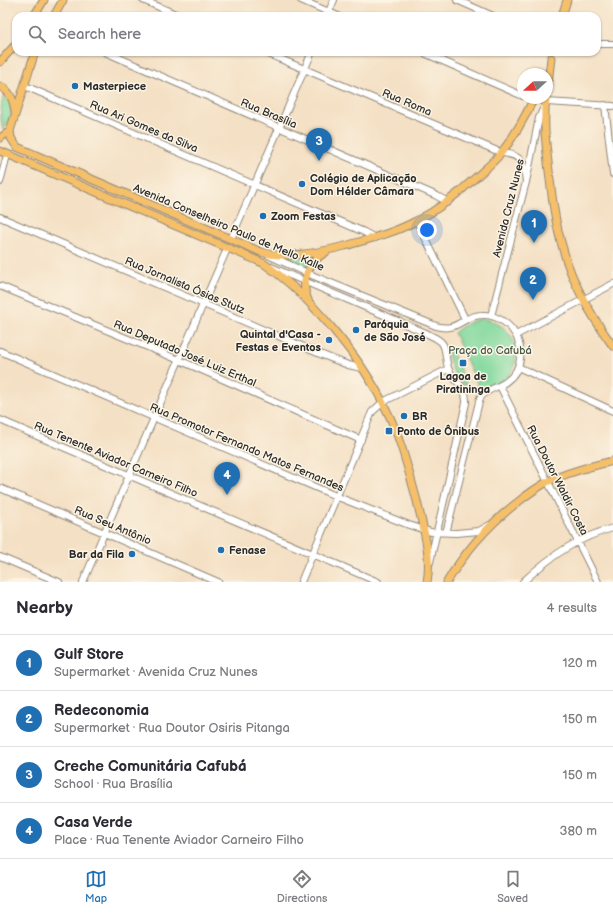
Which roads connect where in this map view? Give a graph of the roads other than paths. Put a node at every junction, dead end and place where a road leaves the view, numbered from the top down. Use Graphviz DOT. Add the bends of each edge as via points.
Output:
graph roads {
  1 [pos="44,0"];
  2 [pos="63,0"];
  3 [pos="143,0"];
  4 [pos="301,0"];
  5 [pos="334,0"];
  6 [pos="457,0"];
  7 [pos="566,0"];
  8 [pos="36,12"];
  9 [pos="56,12"];
  10 [pos="171,12"];
  11 [pos="324,12"];
  12 [pos="329,12"];
  13 [pos="484,12"];
  14 [pos="563,12"];
  15 [pos="601,44"];
  16 [pos="613,44"];
  17 [pos="12,48"];
  18 [pos="34,56"];
  19 [pos="114,56"];
  20 [pos="273,56"];
  21 [pos="310,56"];
  22 [pos="431,56"];
  23 [pos="552,56"];
  24 [pos="552,56"];
  25 [pos="0,62"];
  26 [pos="547,68"];
  27 [pos="550,68"];
  28 [pos="304,69"];
  29 [pos="0,86"];
  30 [pos="24,86"];
  31 [pos="517,93"];
  32 [pos="553,102"];
  33 [pos="530,104"];
  34 [pos="545,104"];
  35 [pos="546,104"];
  36 [pos="605,106"];
  37 [pos="613,106"];
  38 [pos="14,118"];
  39 [pos="279,128"];
  40 [pos="10,131"];
  41 [pos="0,138"];
  42 [pos="0,151"];
  43 [pos="502,152"];
  44 [pos="7,155"];
  45 [pos="613,174"];
  46 [pos="0,182"];
  47 [pos="526,182"];
  48 [pos="255,184"];
  49 [pos="448,202"];
  50 [pos="0,217"];
  51 [pos="417,221"];
  52 [pos="375,238"];
  53 [pos="231,239"];
  54 [pos="227,249"];
  55 [pos="330,250"];
  56 [pos="261,252"];
  57 [pos="263,263"];
  58 [pos="307,273"];
  59 [pos="304,281"];
  60 [pos="613,284"];
  61 [pos="0,286"];
  62 [pos="584,300"];
  63 [pos="204,303"];
  64 [pos="315,310"];
  65 [pos="491,316"];
  66 [pos="465,319"];
  67 [pos="516,335"];
  68 [pos="613,346"];
  69 [pos="0,351"];
  70 [pos="179,360"];
  71 [pos="518,367"];
  72 [pos="362,368"];
  73 [pos="448,369"];
  74 [pos="500,386"];
  75 [pos="383,402"];
  76 [pos="613,411"];
  77 [pos="154,418"];
  78 [pos="0,420"];
  79 [pos="361,440"];
  80 [pos="613,461"];
  81 [pos="129,476"];
  82 [pos="548,482"];
  83 [pos="0,488"];
  84 [pos="338,497"];
  85 [pos="491,524"];
  86 [pos="613,528"];
  87 [pos="423,530"];
  88 [pos="104,532"];
  89 [pos="436,533"];
  90 [pos="446,533"];
  91 [pos="578,542"];
  92 [pos="313,554"];
  93 [pos="0,557"];
  94 [pos="429,568"];
  95 [pos="59,582"];
  96 [pos="83,582"];
  97 [pos="218,582"];
  98 [pos="301,582"];
  99 [pos="378,582"];
  100 [pos="426,582"];
  101 [pos="448,582"];
  102 [pos="523,582"];
  103 [pos="598,582"];
  1 -- 8 [label="main road"];
  2 -- 9 [label="main road"];
  3 -- 10 [label="street"];
  4 -- 11 [label="street"];
  5 -- 12 [label="street"];
  6 -- 13 [label="street"];
  7 -- 14 [label="main road"];
  15 -- 16 [label="street"];
  17 -- 25 [label="main road"];
  18 -- 30 [label="main road"];
  19 -- 39 [label="street, Rua Brasília"];
  20 -- 28 [label="street, Rua Roma"];
  21 -- 28 [label="street"];
  22 -- 31 [label="street"];
  23 -- 26 [label="main road"];
  24 -- 27 [label="main road"];
  28 -- 39 [label="street"];
  28 -- 43 [label="street, Rua Roma"];
  29 -- 38 [label="main road" via="10,94 14,103"];
  30 -- 38 [label="main road"];
  30 -- 48 [label="street, Rua Ari Gomes da Silva"];
  32 -- 36 [label="street"];
  33 -- 43 [label="main road" via="522,123"];
  34 -- 47 [label="street, Avenida Cruz Nunes" via="539,118"];
  35 -- 62 [label="main road" via="544,127 557,227 566,258"];
  36 -- 37 [label="street"];
  36 -- 45 [label="street"];
  38 -- 40 [label="main road"];
  39 -- 48 [label="street"];
  39 -- 49 [label="street, Rua Brasília"];
  40 -- 41 [label="main road"];
  40 -- 53 [label="main road, Avenida Conselheiro Paulo de Mello Kalle" via="11,138 21,150"];
  42 -- 44 [label="main road, Avenida Conselheiro Paulo de Mello Kalle"];
  43 -- 47 [label="street, Rua Roma" via="521,159"];
  43 -- 49 [label="main road"];
  44 -- 46 [label="street"];
  44 -- 54 [label="main road, Avenida Conselheiro Paulo de Mello Kalle"];
  47 -- 65 [label="street, Avenida Cruz Nunes"];
  48 -- 52 [label="street, Rua Ari Gomes da Silva"];
  48 -- 53 [label="street"];
  49 -- 51 [label="main road"];
  50 -- 63 [label="street, Rua Jornalista Ósias Stutz"];
  51 -- 52 [label="main road"];
  51 -- 66 [label="street"];
  52 -- 55 [label="main road"];
  53 -- 56 [label="main road, Avenida Conselheiro Paulo de Mello Kalle"];
  54 -- 57 [label="main road, Avenida Conselheiro Paulo de Mello Kalle"];
  54 -- 63 [label="street"];
  55 -- 56 [label="main road" via="301,255"];
  55 -- 58 [label="main road" via="320,255"];
  56 -- 58 [label="street, Avenida Conselheiro Paulo de Mello Kalle"];
  57 -- 59 [label="street, Avenida Conselheiro Paulo de Mello Kalle"];
  57 -- 64 [label="main road"];
  58 -- 59 [label="main road"];
  58 -- 66 [label="street, Avenida Conselheiro Paulo de Mello Kalle" via="436,326 451,328"];
  59 -- 64 [label="main road" via="306,295"];
  59 -- 73 [label="street, Avenida Conselheiro Paulo de Mello Kalle" via="438,340 444,345"];
  60 -- 62 [label="street"];
  61 -- 70 [label="street, Rua Deputado José Luiz Erthal"];
  62 -- 67 [label="street"];
  62 -- 68 [label="main road"];
  63 -- 70 [label="street"];
  63 -- 72 [label="street, Rua Jornalista Ósias Stutz" via="325,356"];
  64 -- 72 [label="main road"];
  65 -- 66 [label="street" via="477,315"];
  65 -- 67 [label="street" via="510,326"];
  67 -- 71 [label="street" via="520,353"];
  69 -- 77 [label="street, Rua Promotor Fernando Matos Fernandes"];
  70 -- 77 [label="street"];
  70 -- 79 [label="street, Rua Deputado José Luiz Erthal"];
  71 -- 74 [label="street"];
  71 -- 76 [label="street"];
  72 -- 75 [label="main road"];
  73 -- 75 [label="street"];
  73 -- 89 [label="street" via="464,389 466,403"];
  74 -- 82 [label="street, Rua Doutor Waldir Costa"];
  74 -- 90 [label="street" via="484,393 479,402"];
  75 -- 79 [label="street" via="372,412"];
  75 -- 87 [label="main road" via="402,453"];
  77 -- 81 [label="street"];
  77 -- 84 [label="street, Rua Promotor Fernando Matos Fernandes"];
  78 -- 81 [label="street, Rua Tenente Aviador Carneiro Filho"];
  79 -- 84 [label="street"];
  80 -- 82 [label="main road" via="575,471"];
  81 -- 88 [label="street"];
  81 -- 92 [label="street, Rua Tenente Aviador Carneiro Filho"];
  82 -- 85 [label="main road"];
  82 -- 91 [label="street, Rua Doutor Waldir Costa"];
  83 -- 88 [label="street, Rua Seu Antônio"];
  84 -- 87 [label="street, Rua Promotor Fernando Matos Fernandes"];
  84 -- 92 [label="street"];
  85 -- 90 [label="street, Rua Promotor Fernando Matos Fernandes" via="479,531"];
  85 -- 101 [label="main road" via="463,556"];
  86 -- 91 [label="street"];
  87 -- 89 [label="street, Rua Promotor Fernando Matos Fernandes"];
  87 -- 94 [label="main road"];
  88 -- 96 [label="street"];
  88 -- 97 [label="street, Rua Seu Antônio"];
  89 -- 90 [label="street, Rua Promotor Fernando Matos Fernandes"];
  89 -- 94 [label="street"];
  91 -- 102 [label="street" via="553,556"];
  91 -- 103 [label="street, Rua Doutor Waldir Costa"];
  92 -- 98 [label="street"];
  92 -- 99 [label="street, Rua Tenente Aviador Carneiro Filho"];
  93 -- 95 [label="street"];
  94 -- 100 [label="main road"];
}
